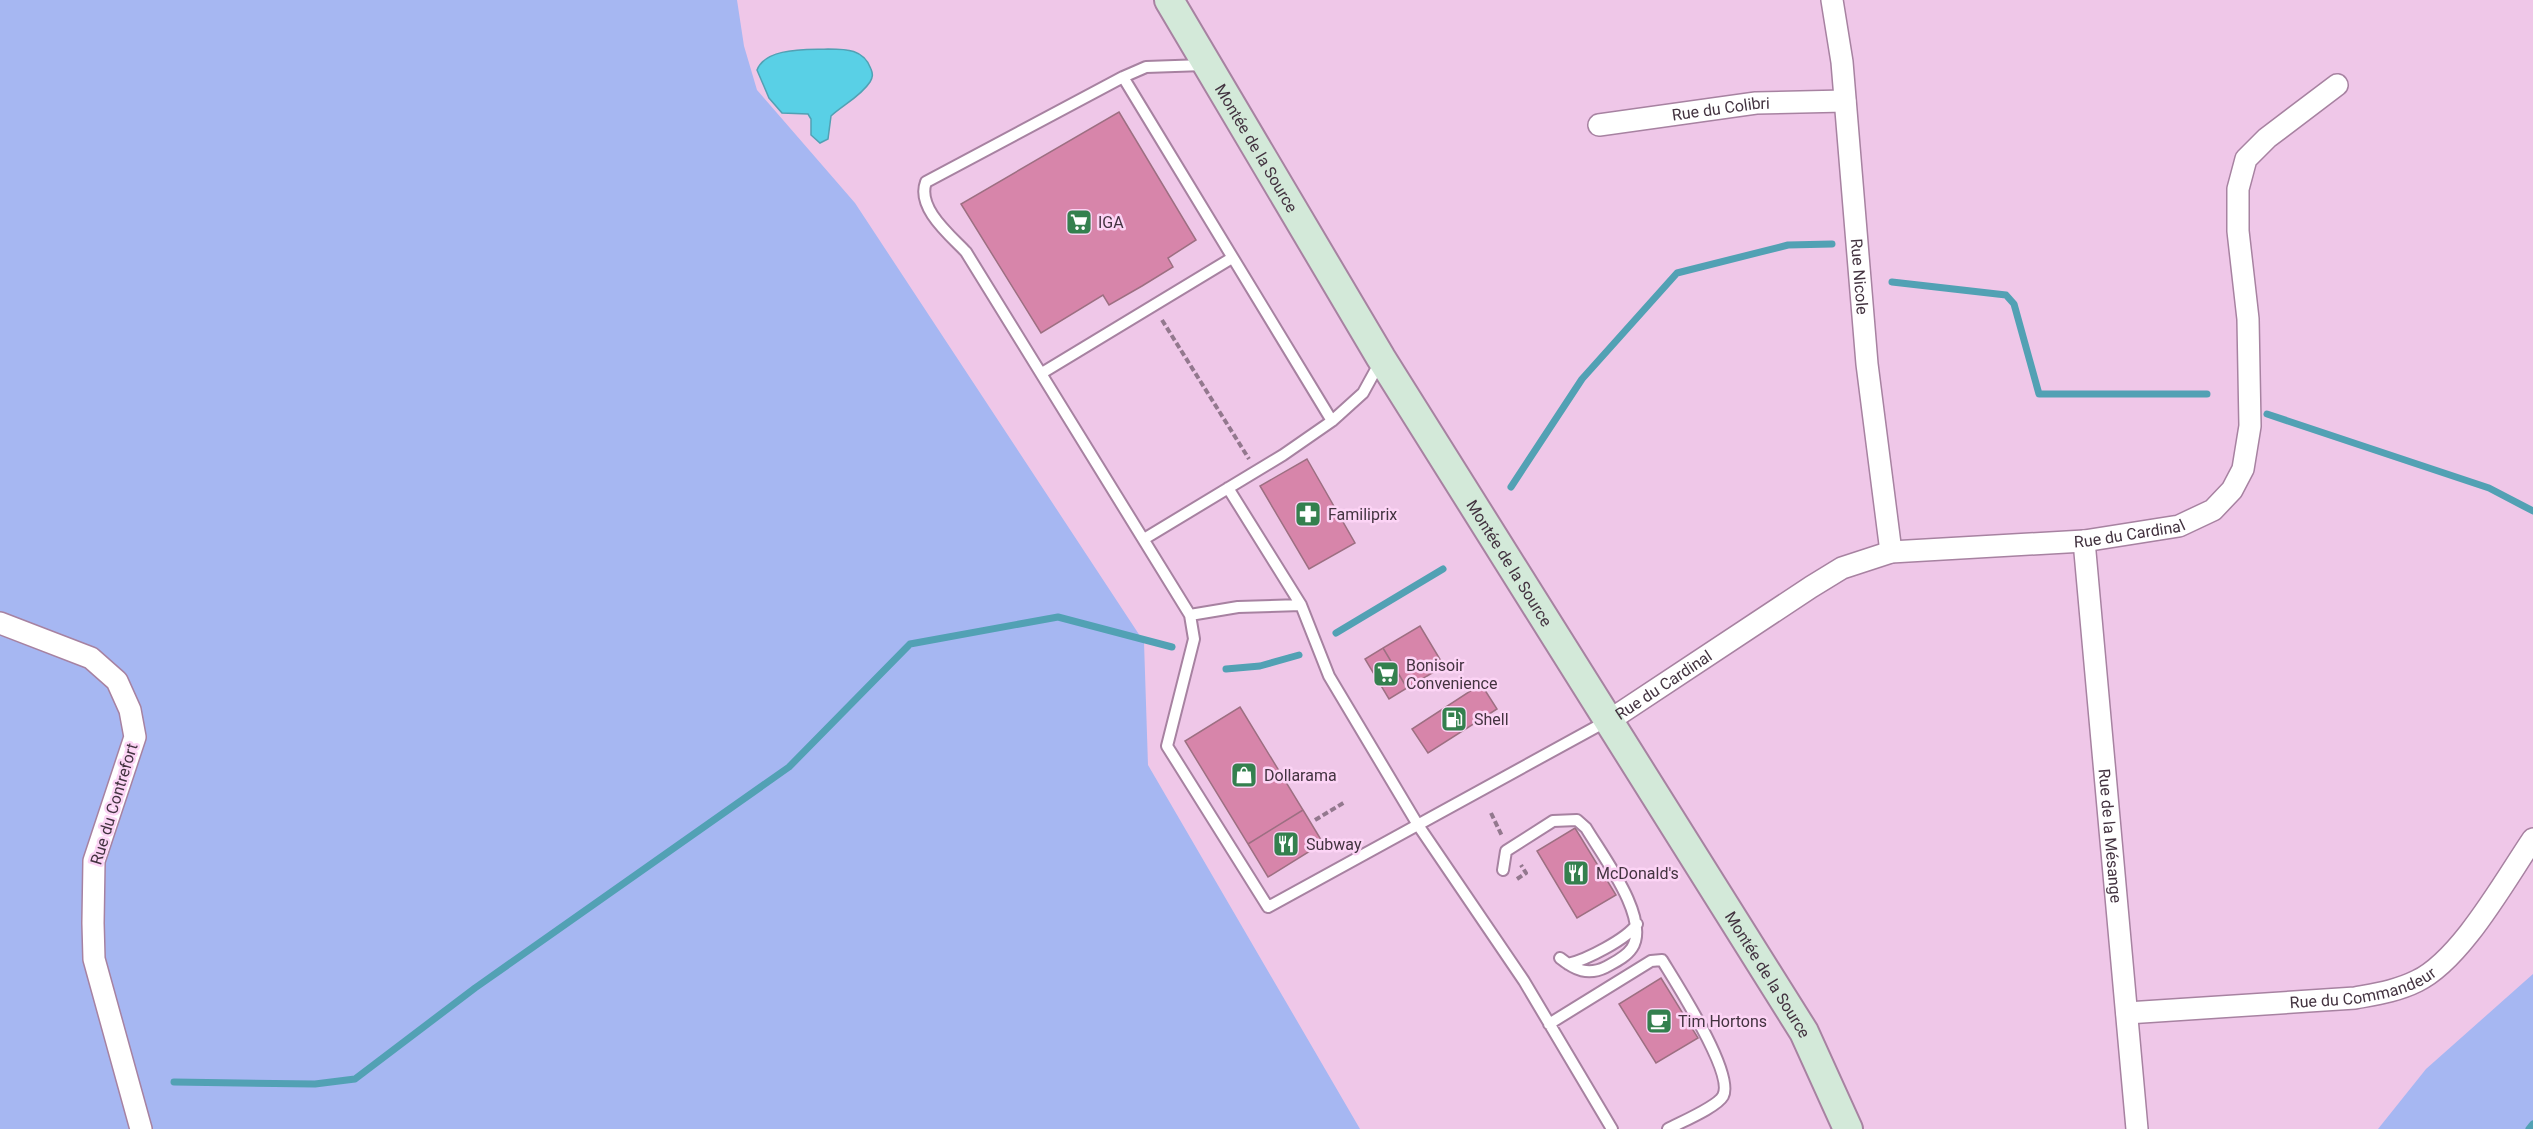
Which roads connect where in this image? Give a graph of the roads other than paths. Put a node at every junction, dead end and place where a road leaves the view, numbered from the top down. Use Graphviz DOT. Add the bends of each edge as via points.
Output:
graph roads {
  1 [pos="1169,0"];
  2 [pos="1832,0"];
  3 [pos="1207,64"];
  4 [pos="1123,77"];
  5 [pos="2337,85"];
  6 [pos="1845,101"];
  7 [pos="1599,125"];
  8 [pos="1232,258"];
  9 [pos="1381,358"];
  10 [pos="1042,373"];
  11 [pos="1332,421"];
  12 [pos="1228,488"];
  13 [pos="1144,539"];
  14 [pos="2084,541"];
  15 [pos="1891,552"];
  16 [pos="1301,605"];
  17 [pos="1190,615"];
  18 [pos="0,623"];
  19 [pos="1610,720"];
  20 [pos="1418,825"];
  21 [pos="2533,839"];
  22 [pos="1503,870"];
  23 [pos="1637,924"];
  24 [pos="2127,1013"];
  25 [pos="1549,1024"];
  26 [pos="1609,1125"];
  27 [pos="141,1129"];
  28 [pos="1668,1129"];
  29 [pos="1848,1129"];
  30 [pos="2137,1129"];
  1 -- 3 [label="main road, Montée de la Source"];
  2 -- 6 [label="street, Rue Nicole"];
  3 -- 4 [label="lane" via="1146,67"];
  3 -- 9 [label="main road, Montée de la Source"];
  4 -- 8 [label="lane"];
  4 -- 10 [label="lane" via="926,182 923,188 937,219 966,252"];
  5 -- 14 [label="street, Rue du Cardinal" via="2267,138 2246,159 2238,189 2238,231 2248,319 2250,426 2243,469 2232,490 2213,510 2179,526"];
  6 -- 7 [label="street, Rue du Colibri" via="1756,103"];
  6 -- 15 [label="street, Rue Nicole" via="1868,364"];
  8 -- 10 [label="lane"];
  8 -- 11 [label="lane"];
  9 -- 11 [label="lane" via="1363,393"];
  9 -- 19 [label="main road, Montée de la Source"];
  10 -- 13 [label="lane"];
  11 -- 12 [label="lane"];
  12 -- 13 [label="lane"];
  12 -- 16 [label="lane"];
  13 -- 17 [label="lane"];
  14 -- 15 [label="street, Rue du Cardinal"];
  14 -- 24 [label="street, Rue de la Mésange"];
  15 -- 19 [label="street, Rue du Cardinal" via="1842,568"];
  16 -- 17 [label="lane" via="1238,607"];
  16 -- 20 [label="lane" via="1329,676"];
  17 -- 20 [label="lane" via="1194,639 1167,746 1268,907"];
  18 -- 27 [label="street, Rue du Contrefort" via="91,658 117,681 130,710 135,737 94,861 93,923 94,959"];
  19 -- 20 [label="lane"];
  19 -- 29 [label="main road, Montée de la Source" via="1804,1032"];
  20 -- 25 [label="lane"];
  21 -- 24 [label="street, Rue du Commandeur" via="2471,931 2447,959 2419,980 2387,993 2355,998"];
  22 -- 23 [label="lane" via="1506,852 1553,821 1577,820 1586,828"];
  23 -- 23 [label="lane" via="1631,949 1615,962 1588,972 1564,961 1584,959 1630,933"];
  24 -- 30 [label="street, Rue de la Mésange"];
  25 -- 26 [label="lane"];
  25 -- 28 [label="lane" via="1651,961 1662,960 1713,1048 1726,1086 1722,1097 1713,1104"];
}
